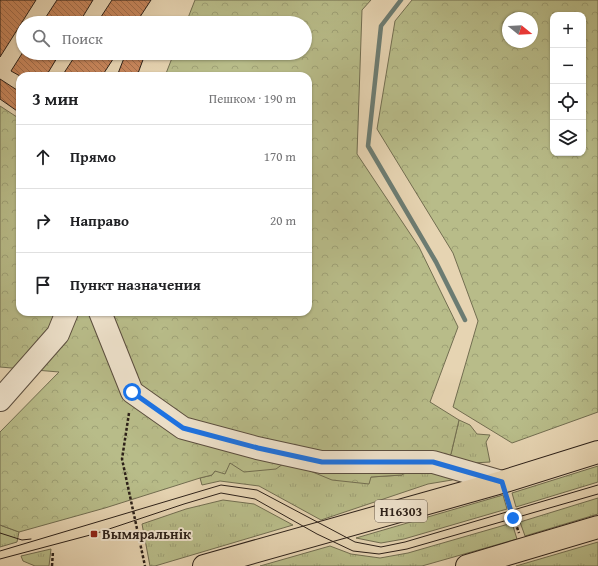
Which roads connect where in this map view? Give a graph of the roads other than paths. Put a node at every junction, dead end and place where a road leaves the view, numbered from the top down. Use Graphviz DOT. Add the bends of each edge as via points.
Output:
graph roads {
  1 [pos="65,316"];
  2 [pos="102,316"];
  3 [pos="0,400"];
  4 [pos="598,452"];
  5 [pos="502,482"];
  6 [pos="598,527"];
  7 [pos="204,566"];
  8 [pos="467,566"];
  1 -- 3 [label="lane" via="58,334"];
  2 -- 5 [label="lane" via="132,392 183,428 322,462 433,462"];
  4 -- 5 [label="main road, Н16303"];
  5 -- 7 [label="main road, Н16303"];
  6 -- 8 [label="main road"];
}
